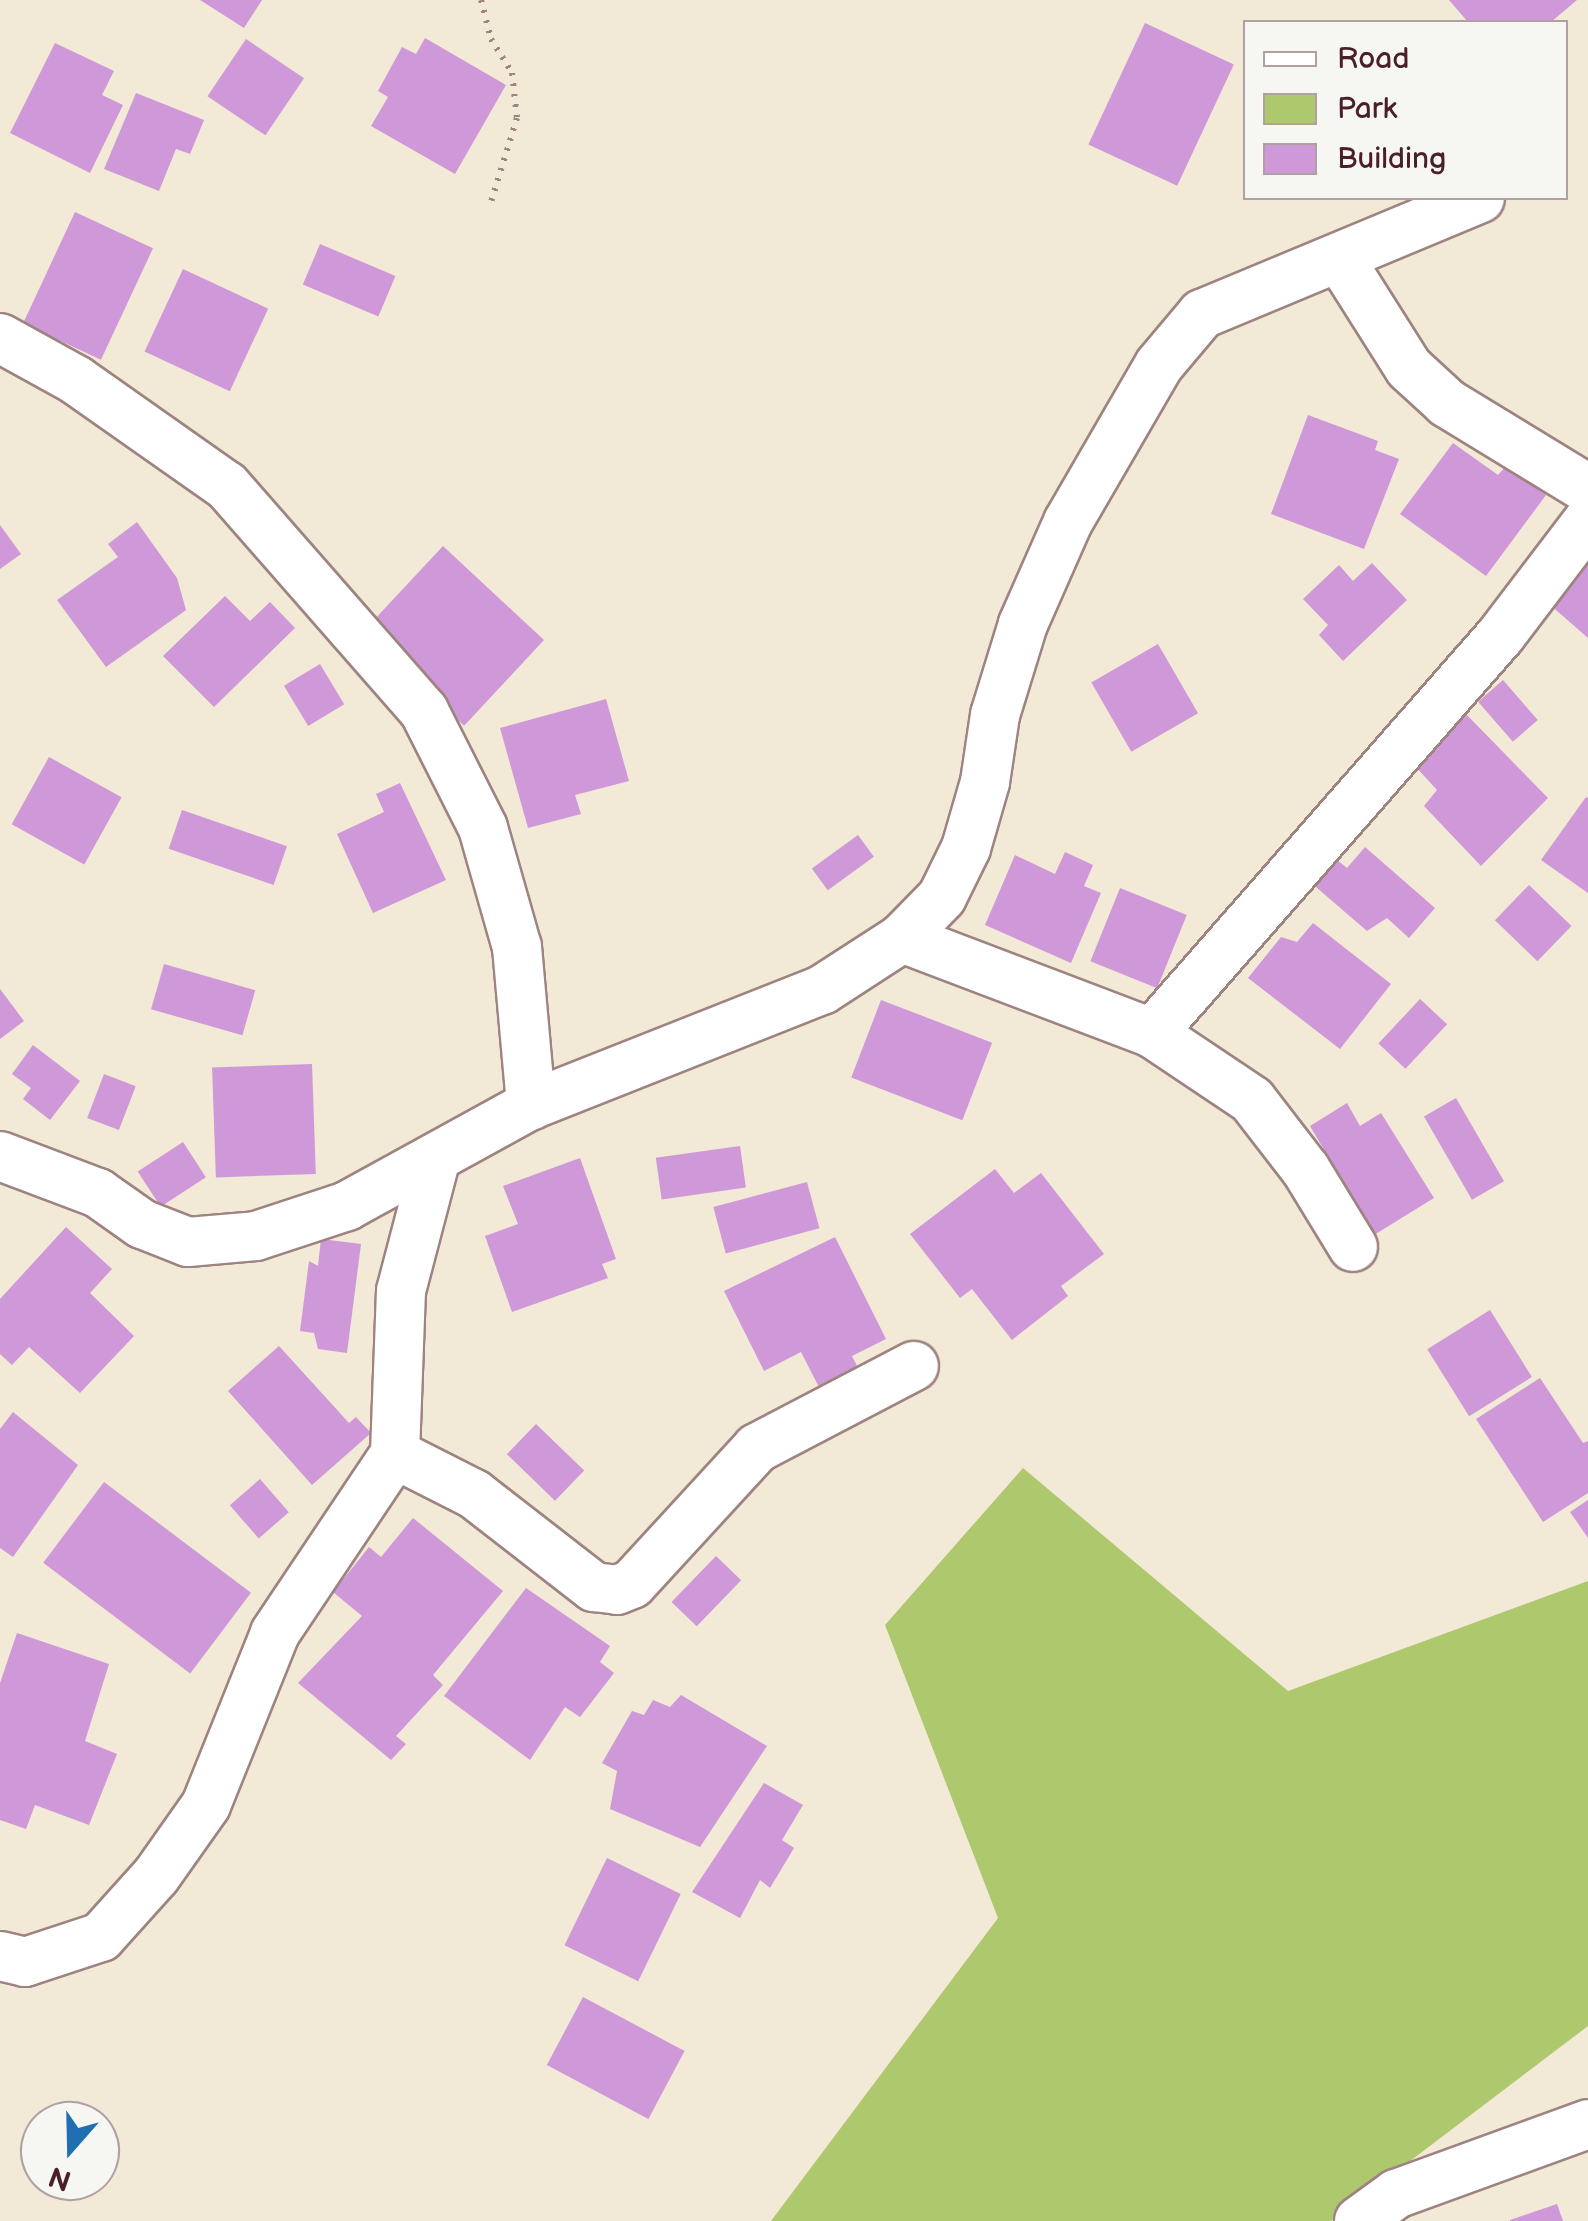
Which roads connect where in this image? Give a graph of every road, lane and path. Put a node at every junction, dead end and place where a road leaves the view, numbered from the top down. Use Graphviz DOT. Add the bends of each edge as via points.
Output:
graph roads {
  1 [pos="482,0"];
  2 [pos="1475,200"];
  3 [pos="491,202"];
  4 [pos="1340,259"];
  5 [pos="0,338"];
  6 [pos="1588,489"];
  7 [pos="1588,521"];
  8 [pos="902,938"];
  9 [pos="1152,1032"];
  10 [pos="532,1104"];
  11 [pos="0,1156"];
  12 [pos="436,1158"];
  13 [pos="1352,1248"];
  14 [pos="914,1366"];
  15 [pos="394,1454"];
  16 [pos="0,1956"];
  17 [pos="1588,2124"];
  18 [pos="1359,2221"];
  1 -- 3 [label="path" via="491,39 512,73 517,118"];
  2 -- 4 [label="street"];
  4 -- 6 [label="street" via="1409,368 1447,403"];
  4 -- 8 [label="street" via="1202,314 1159,365 1068,522 1024,624 995,715 966,848 942,897"];
  5 -- 10 [label="street" via="76,380 228,486 424,710 483,828 516,948"];
  7 -- 9 [label="street" via="1502,635"];
  8 -- 9 [label="street"];
  8 -- 10 [label="street" via="822,990 757,1020"];
  9 -- 13 [label="street" via="1252,1100 1306,1170"];
  10 -- 12 [label="street"];
  11 -- 12 [label="street" via="98,1193 142,1224 188,1242 256,1236 347,1206"];
  12 -- 15 [label="street" via="401,1291"];
  14 -- 15 [label="street" via="757,1448 632,1584 617,1590 594,1587 474,1494"];
  15 -- 16 [label="street" via="274,1633 206,1805 156,1876 101,1936 25,1962"];
  17 -- 18 [label="street" via="1396,2194"];
}
